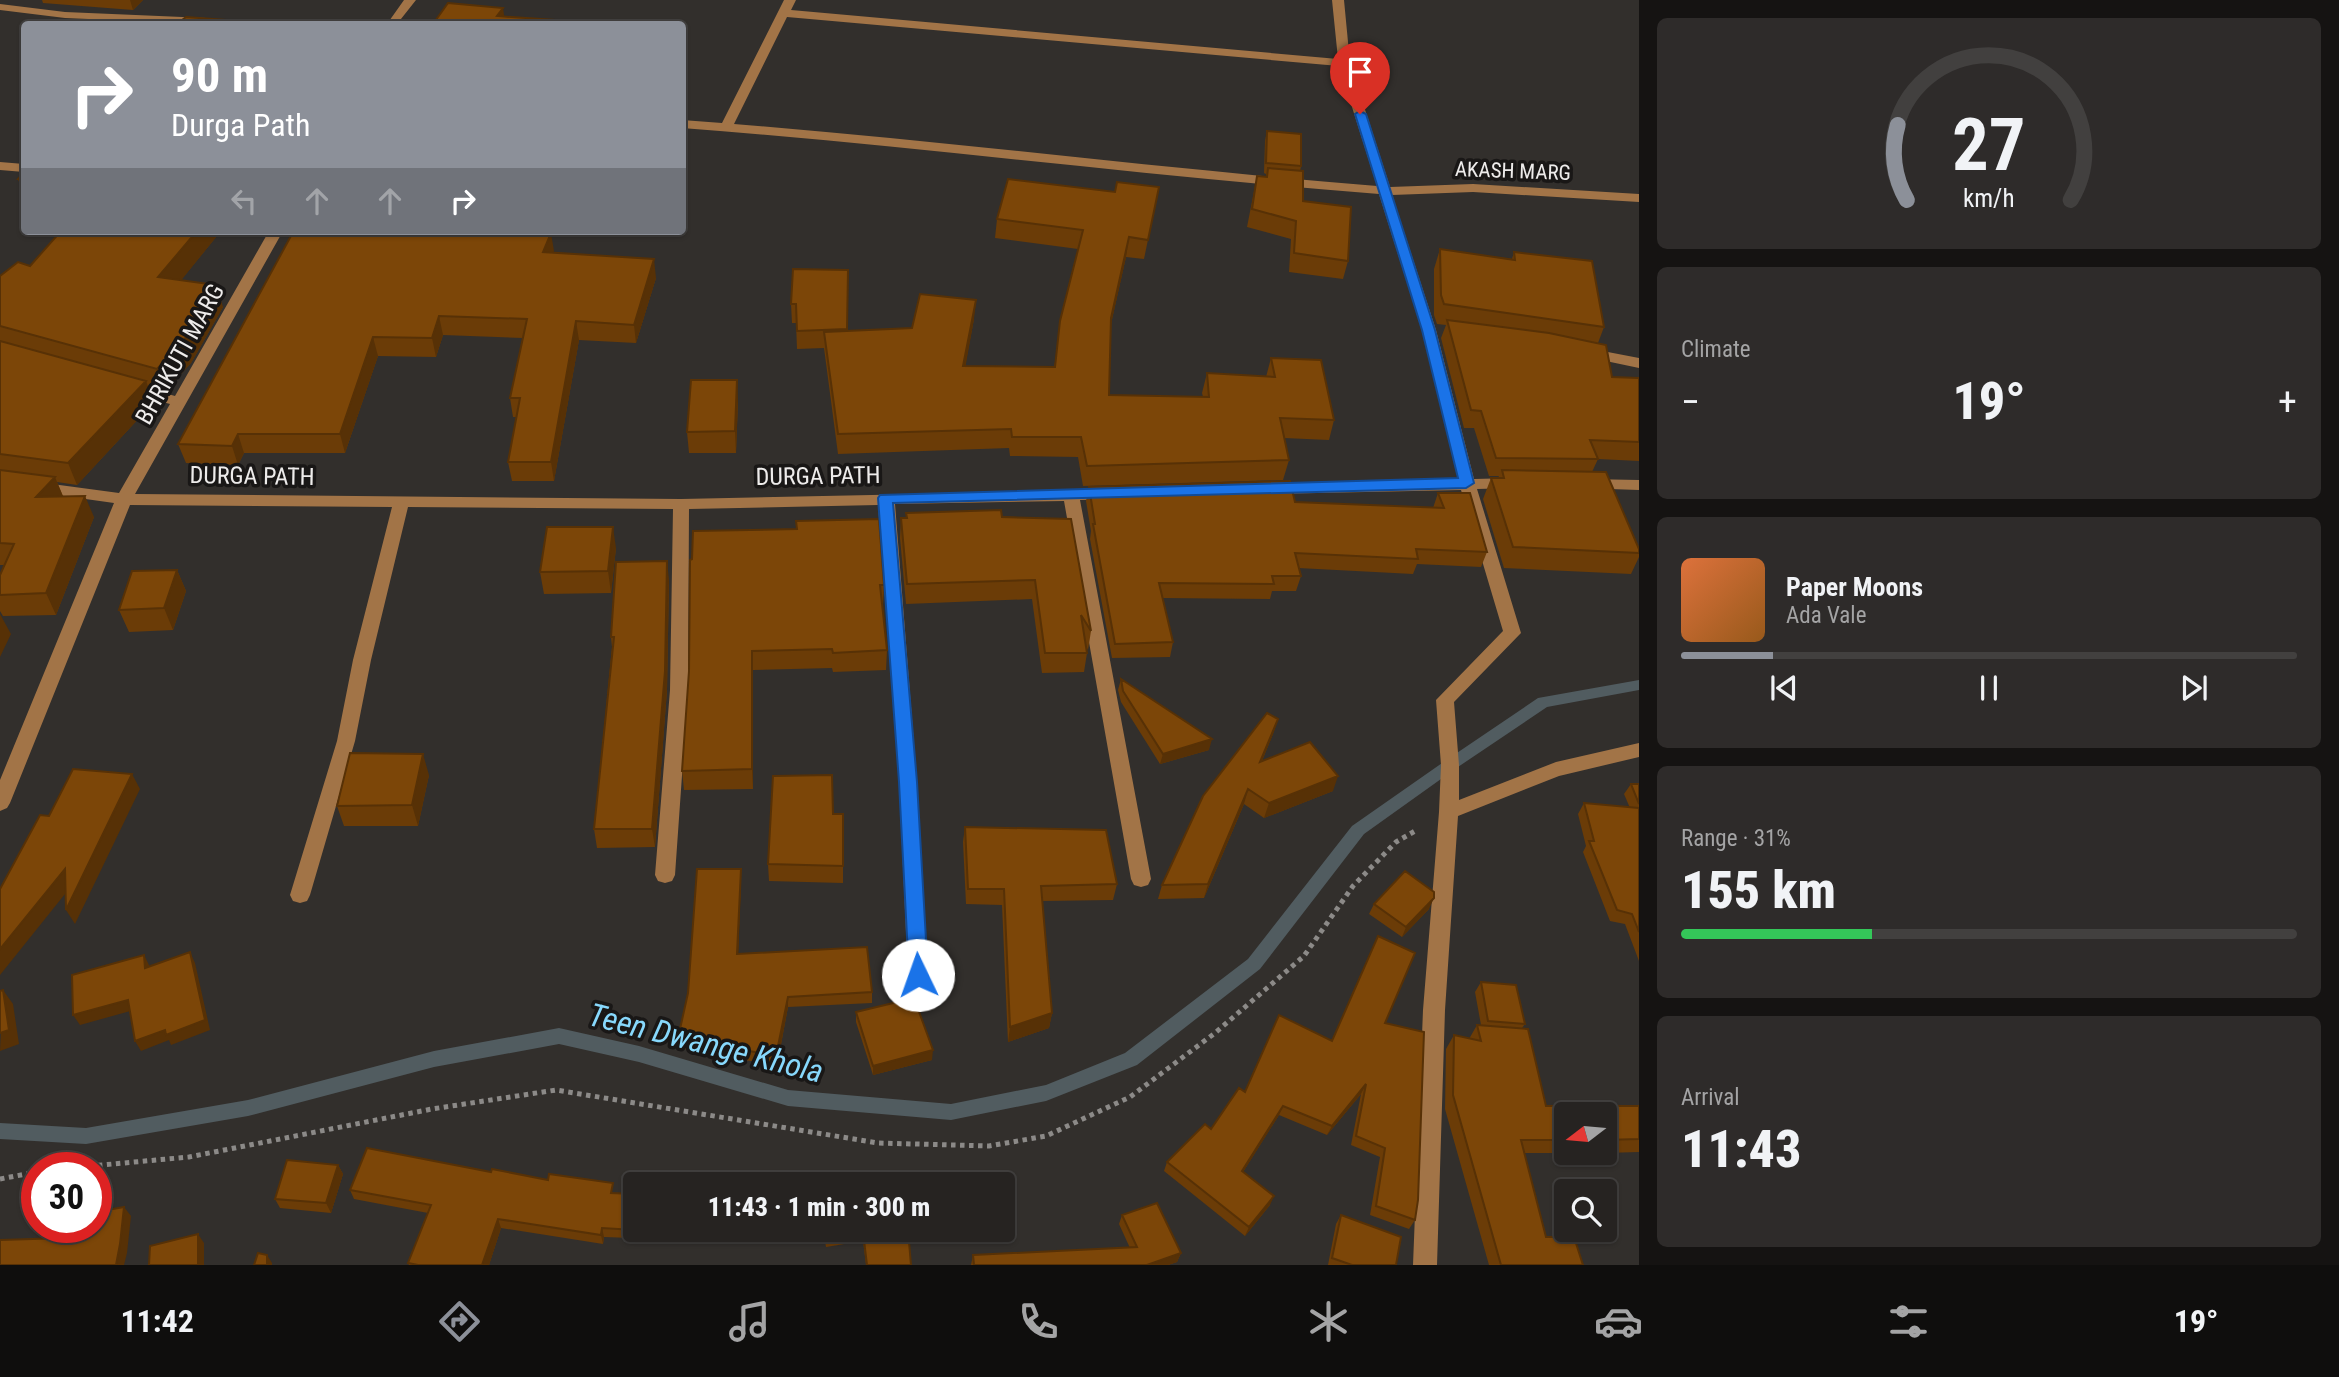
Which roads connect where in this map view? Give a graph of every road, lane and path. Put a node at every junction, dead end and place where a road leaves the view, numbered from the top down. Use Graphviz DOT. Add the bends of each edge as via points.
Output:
graph roads {
  1 [pos="410,0"];
  2 [pos="790,0"];
  3 [pos="1338,0"];
  4 [pos="0,7"];
  5 [pos="784,13"];
  6 [pos="201,21"];
  7 [pos="394,21"];
  8 [pos="1344,63"];
  9 [pos="686,124"];
  10 [pos="726,128"];
  11 [pos="0,166"];
  12 [pos="21,168"];
  13 [pos="1385,191"];
  14 [pos="1639,198"];
  15 [pos="278,235"];
  16 [pos="1568,349"];
  17 [pos="1639,362"];
  18 [pos="112,384"];
  19 [pos="179,402"];
  20 [pos="0,482"];
  21 [pos="1466,483"];
  22 [pos="1536,483"];
  23 [pos="1564,484"];
  24 [pos="1639,485"];
  25 [pos="1248,490"];
  26 [pos="1126,494"];
  27 [pos="1071,495"];
  28 [pos="886,498"];
  29 [pos="124,499"];
  30 [pos="401,502"];
  31 [pos="681,504"];
  32 [pos="1639,750"];
  33 [pos="0,803"];
  34 [pos="1449,812"];
  35 [pos="665,875"];
  36 [pos="1141,879"];
  37 [pos="300,895"];
  38 [pos="918,975"];
  39 [pos="112,1164"];
  40 [pos="21,1175"];
  41 [pos="0,1179"];
  42 [pos="1426,1265"];
  1 -- 7 [label="street"];
  2 -- 5 [label="street"];
  3 -- 8 [label="street"];
  4 -- 6 [label="street"];
  5 -- 8 [label="street"];
  5 -- 10 [label="street"];
  8 -- 13 [label="street"];
  9 -- 10 [label="street, AKASH MARG"];
  10 -- 13 [label="street, AKASH MARG"];
  11 -- 12 [label="street"];
  13 -- 14 [label="street, AKASH MARG" via="1473,188"];
  13 -- 21 [label="street" via="1435,331"];
  15 -- 19 [label="street, BHRIKUTI MARG"];
  16 -- 17 [label="street"];
  18 -- 19 [label="street"];
  19 -- 29 [label="street, BHRIKUTI MARG"];
  20 -- 29 [label="street, DURGA PATH"];
  21 -- 22 [label="street"];
  21 -- 25 [label="street"];
  21 -- 34 [label="street" via="1512,633 1445,700"];
  23 -- 24 [label="street"];
  26 -- 27 [label="street, DURGA PATH"];
  27 -- 28 [label="street, DURGA PATH"];
  27 -- 36 [label="street"];
  28 -- 31 [label="street, DURGA PATH"];
  28 -- 38 [label="street"];
  29 -- 30 [label="street, DURGA PATH"];
  29 -- 33 [label="street, BHRIKUTI MARG"];
  30 -- 31 [label="street, DURGA PATH"];
  30 -- 37 [label="street" via="346,741"];
  31 -- 35 [label="street" via="680,690"];
  32 -- 34 [label="street" via="1556,769"];
  34 -- 39 [label="path" via="1396,842 1353,886 1304,956 1215,1033 1130,1097 1046,1136 989,1146 878,1143 556,1090 189,1157"];
  34 -- 42 [label="street" via="1434,1010"];
  40 -- 41 [label="path"];
}
